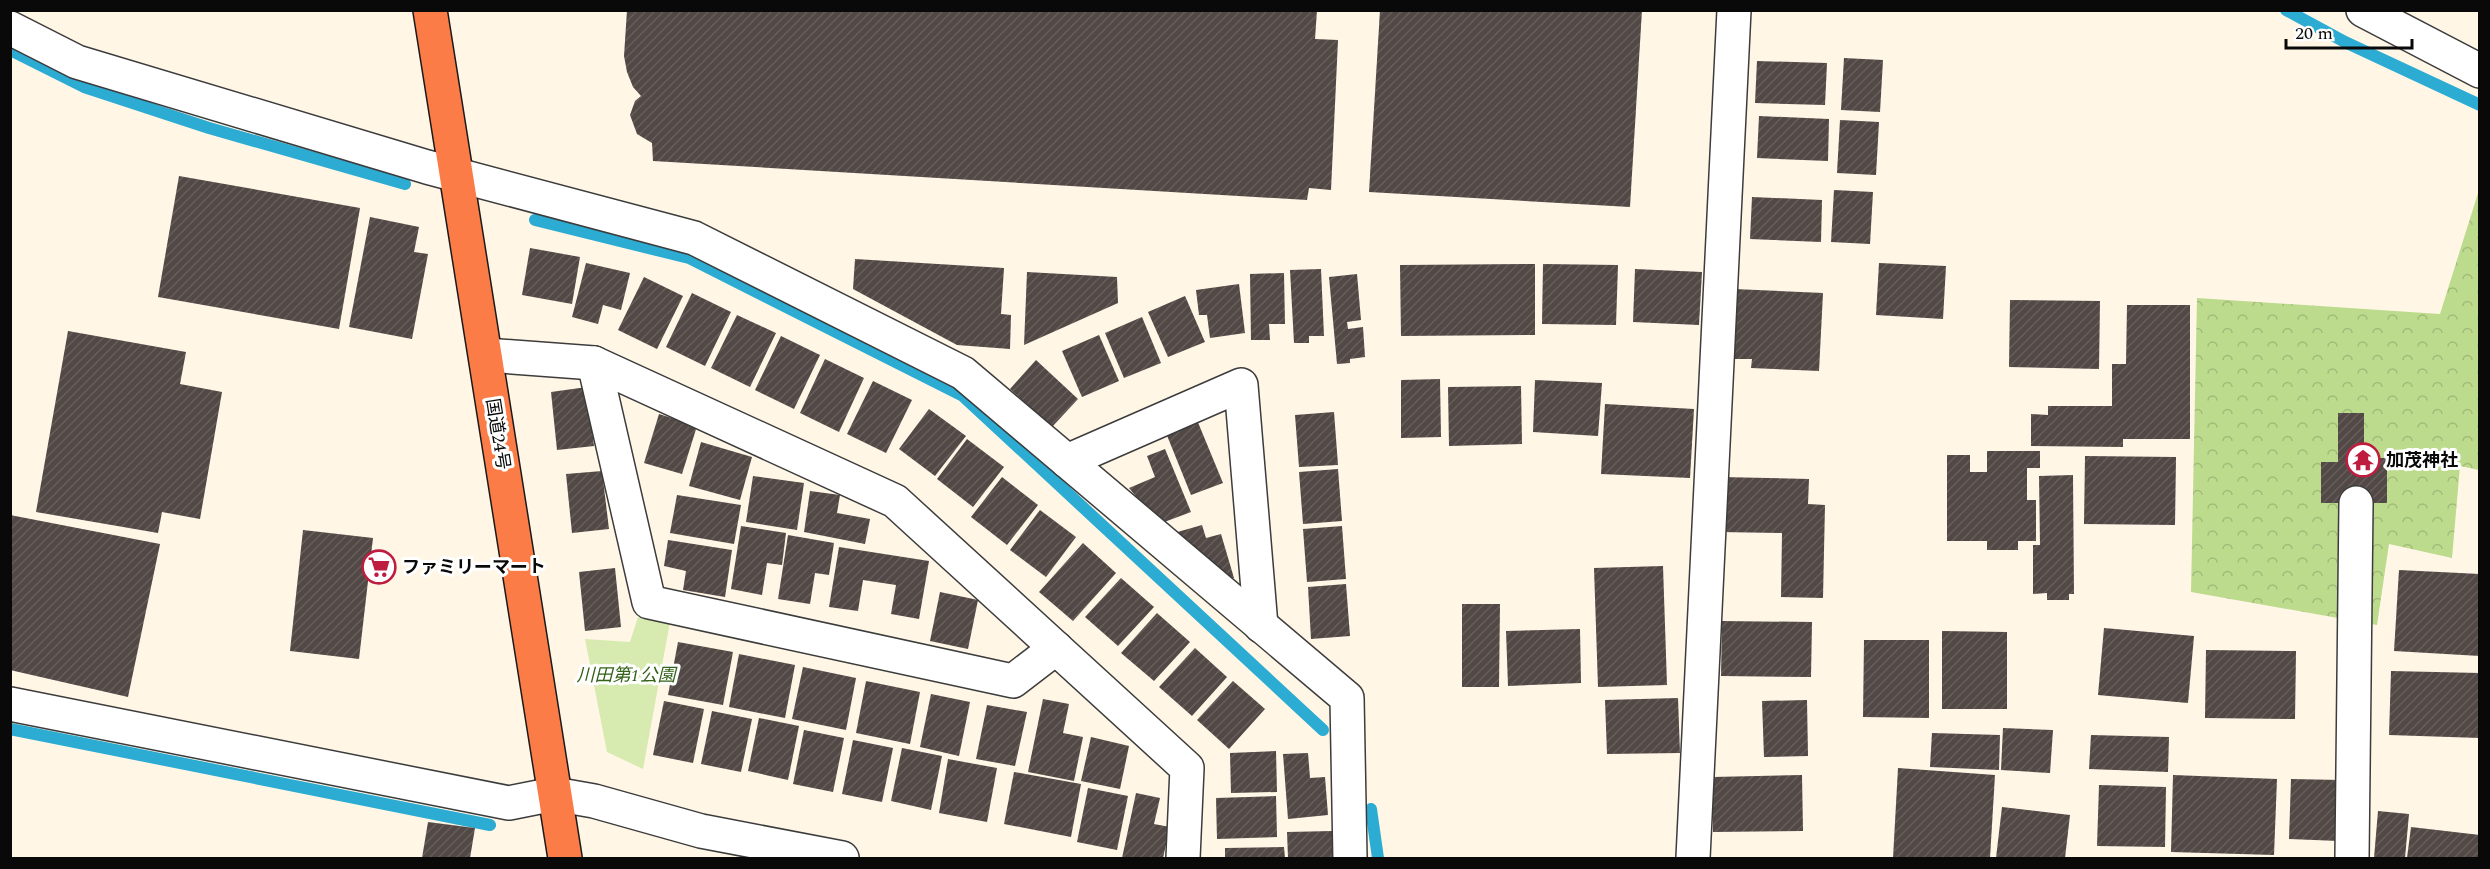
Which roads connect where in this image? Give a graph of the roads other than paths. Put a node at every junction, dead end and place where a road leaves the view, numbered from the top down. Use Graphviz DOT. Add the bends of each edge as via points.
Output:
graph roads {
  1 [pos="429,10"];
  2 [pos="1734,10"];
  3 [pos="2363,10"];
  4 [pos="10,28"];
  5 [pos="2480,71"];
  6 [pos="457,175"];
  7 [pos="486,355"];
  8 [pos="594,363"];
  9 [pos="1067,461"];
  10 [pos="2356,503"];
  11 [pos="1261,626"];
  12 [pos="1056,648"];
  13 [pos="10,704"];
  14 [pos="554,794"];
  15 [pos="565,858"];
  16 [pos="842,858"];
  17 [pos="1183,858"];
  18 [pos="1350,858"];
  19 [pos="1693,858"];
  20 [pos="2352,858"];
  1 -- 6 [label="highway, 国道24号"];
  2 -- 19 [label="street"];
  3 -- 5 [label="street"];
  4 -- 6 [label="street" via="77,62"];
  6 -- 7 [label="highway, 国道24号"];
  6 -- 9 [label="street" via="694,238 963,373"];
  7 -- 8 [label="street"];
  7 -- 14 [label="highway, 国道24号"];
  8 -- 12 [label="street" via="895,501"];
  8 -- 12 [label="street" via="649,602 1012,681"];
  9 -- 11 [label="street"];
  9 -- 11 [label="street" via="1241,385"];
  10 -- 20 [label="street"];
  11 -- 18 [label="street" via="1347,698"];
  12 -- 17 [label="street" via="1187,768"];
  13 -- 14 [label="street" via="509,803"];
  14 -- 15 [label="highway, 国道24号"];
  14 -- 16 [label="street" via="701,831"];
}
